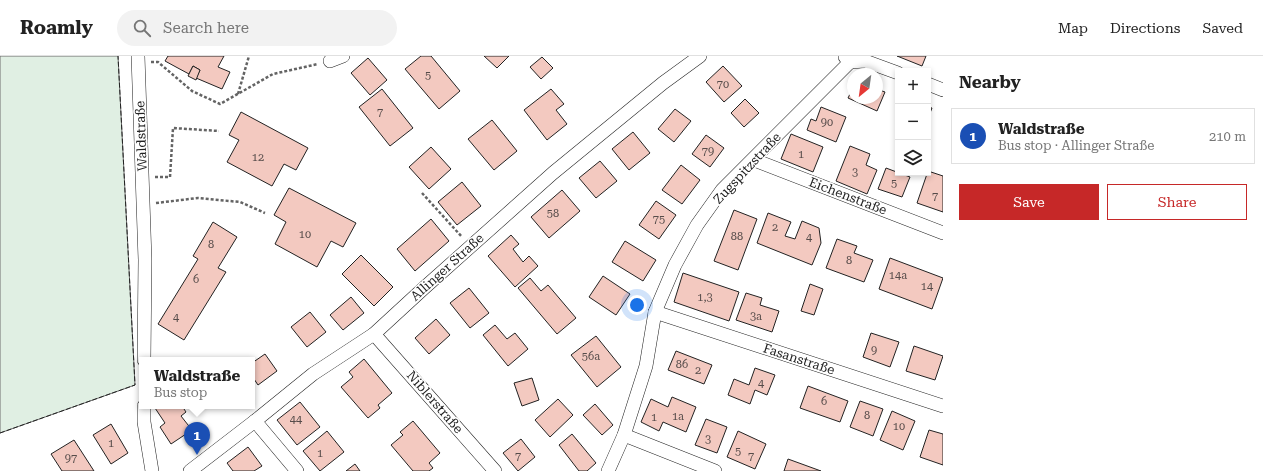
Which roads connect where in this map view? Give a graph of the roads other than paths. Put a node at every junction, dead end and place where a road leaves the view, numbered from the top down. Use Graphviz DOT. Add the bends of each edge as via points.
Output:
graph roads {
  1 [pos="343,56"];
  2 [pos="700,56"];
  3 [pos="138,59"];
  4 [pos="847,59"];
  5 [pos="330,61"];
  6 [pos="895,72"];
  7 [pos="931,85"];
  8 [pos="943,90"];
  9 [pos="754,160"];
  10 [pos="943,233"];
  11 [pos="655,312"];
  12 [pos="374,334"];
  13 [pos="144,357"];
  14 [pos="943,406"];
  15 [pos="144,409"];
  16 [pos="255,420"];
  17 [pos="624,435"];
  18 [pos="152,471"];
  19 [pos="190,471"];
  20 [pos="296,471"];
  21 [pos="495,471"];
  22 [pos="608,471"];
  23 [pos="715,471"];
  1 -- 5 [label="street"];
  2 -- 12 [label="street, Allinger Straße" via="553,173"];
  3 -- 13 [label="street, Waldstraße" via="145,260"];
  4 -- 6 [label="street" via="865,61"];
  4 -- 9 [label="street, Zugspitzstraße"];
  7 -- 8 [label="street"];
  9 -- 10 [label="street, Eichenstraße"];
  9 -- 11 [label="street, Zugspitzstraße" via="722,190 697,225 675,265"];
  11 -- 14 [label="street, Fasanstraße"];
  11 -- 17 [label="street, Zugspitzstraße" via="646,366"];
  12 -- 16 [label="street, Allinger Straße" via="313,374"];
  12 -- 21 [label="street, Niblerstraße"];
  15 -- 18 [label="street"];
  16 -- 19 [label="street, Allinger Straße"];
  16 -- 20 [label="street"];
  17 -- 22 [label="street, Zugspitzstraße"];
  17 -- 23 [label="street"];
}
